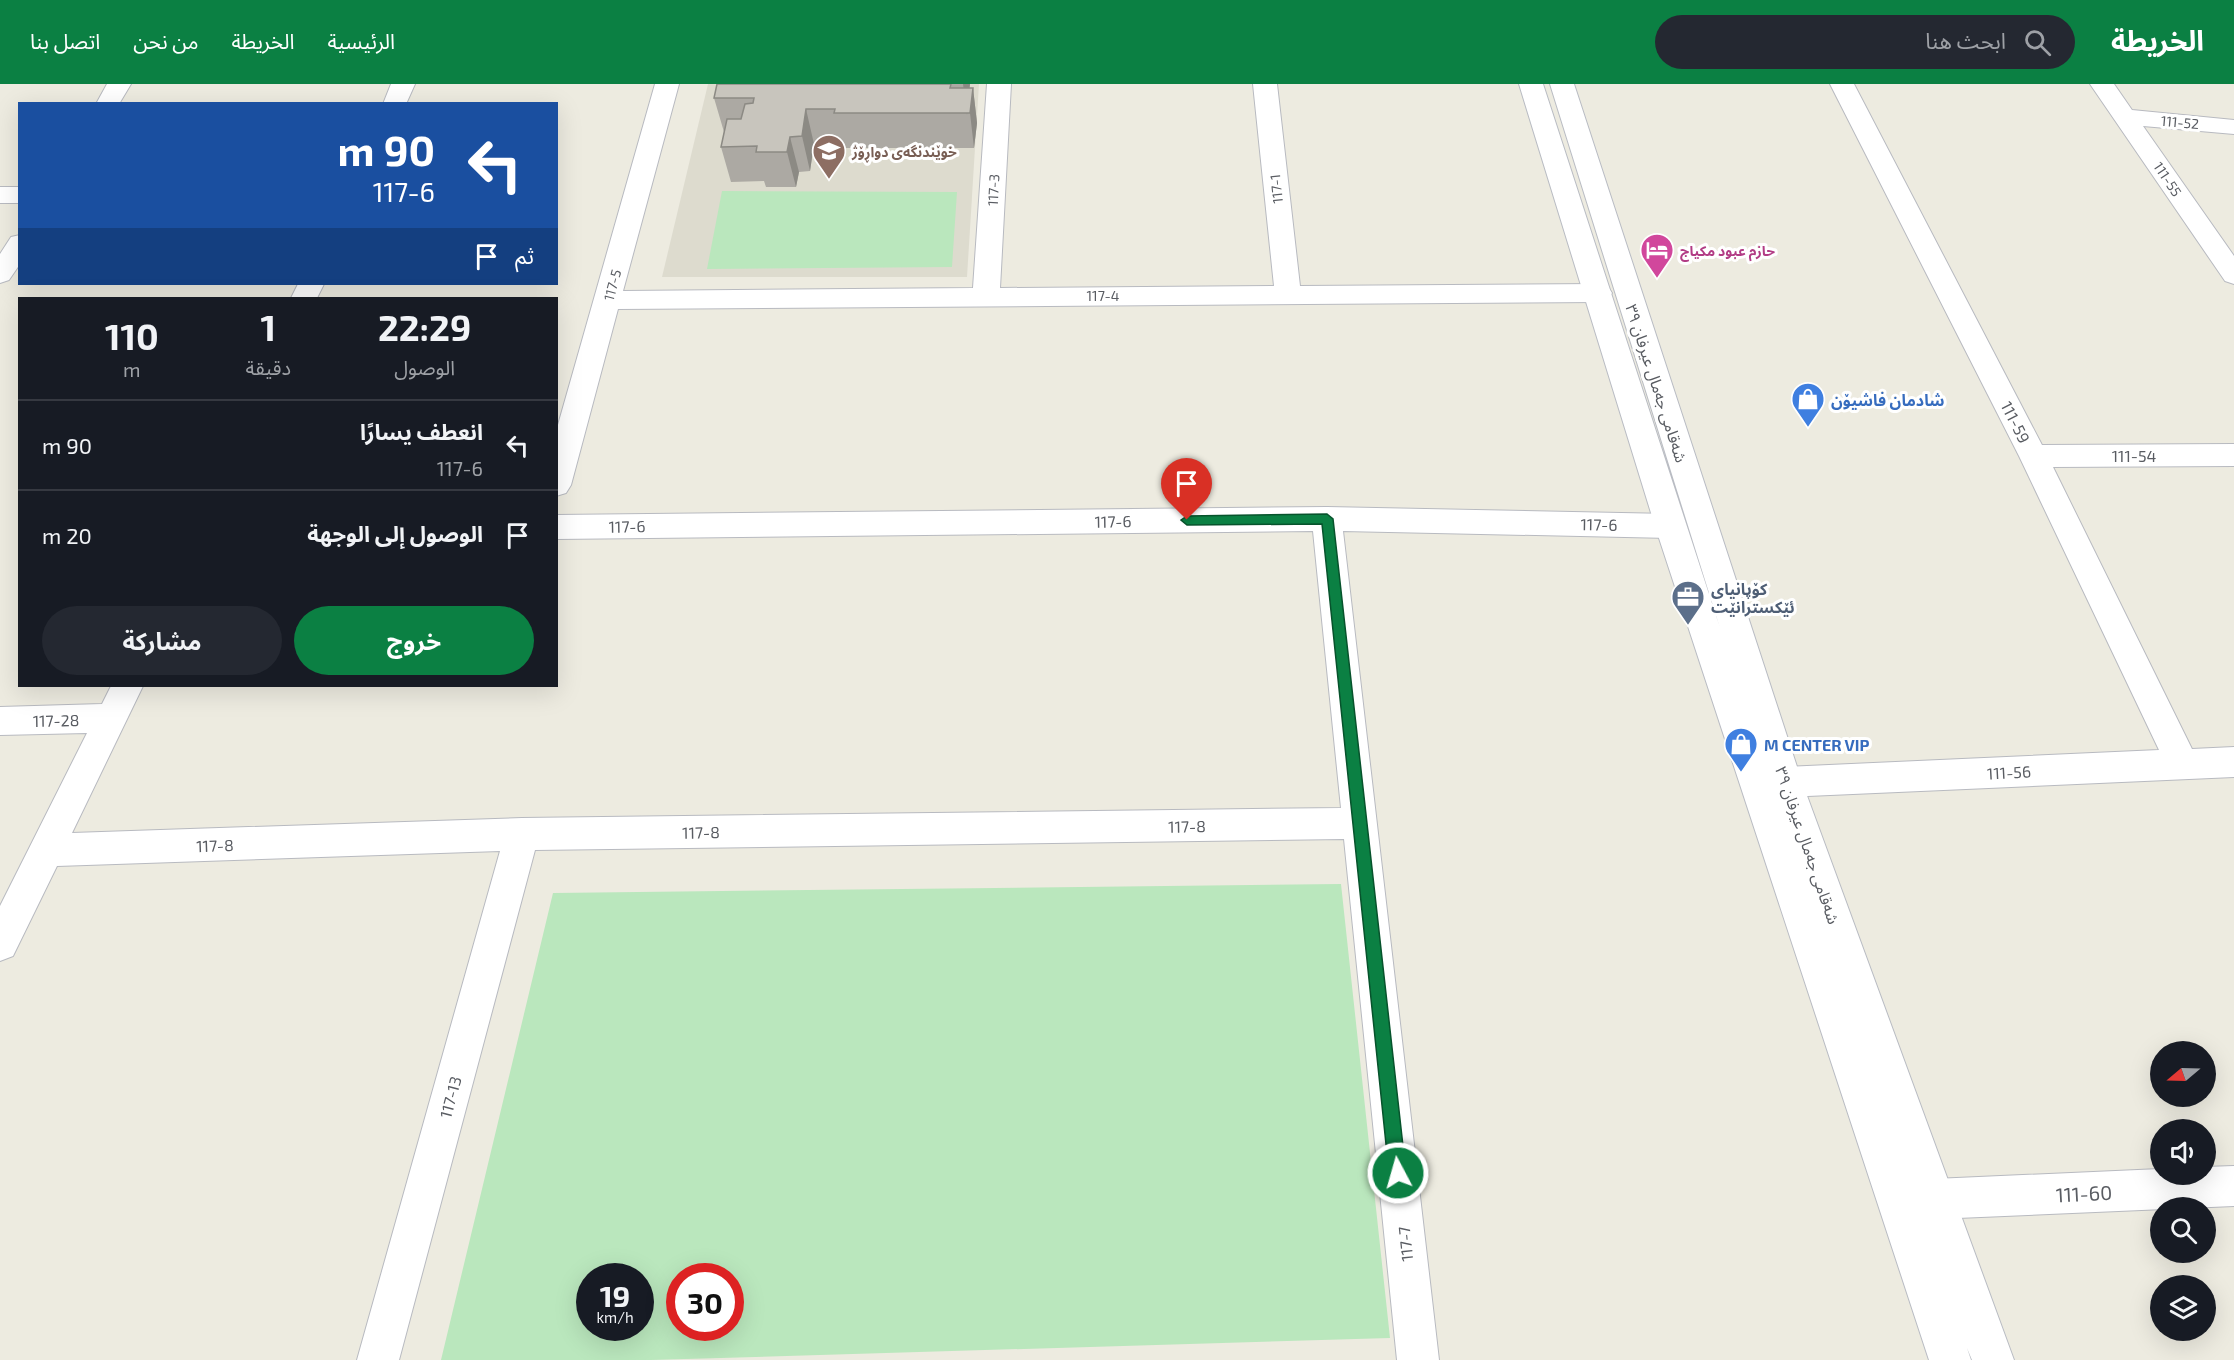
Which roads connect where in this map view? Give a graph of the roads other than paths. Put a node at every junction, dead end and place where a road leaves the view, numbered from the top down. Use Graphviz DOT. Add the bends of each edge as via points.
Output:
graph roads {
  1 [pos="119,84"];
  2 [pos="403,84"];
  3 [pos="667,84"];
  4 [pos="999,84"];
  5 [pos="1265,84"];
  6 [pos="1531,84"];
  7 [pos="1562,84"];
  8 [pos="1842,84"];
  9 [pos="2102,84"];
  10 [pos="108,102"];
  11 [pos="395,102"];
  12 [pos="2126,117"];
  13 [pos="2234,127"];
  14 [pos="0,195"];
  15 [pos="18,195"];
  16 [pos="18,246"];
  17 [pos="0,274"];
  18 [pos="2234,275"];
  19 [pos="1599,293"];
  20 [pos="1288,294"];
  21 [pos="986,296"];
  22 [pos="608,300"];
  23 [pos="2234,455"];
  24 [pos="2033,456"];
  25 [pos="558,478"];
  26 [pos="1327,519"];
  27 [pos="1670,526"];
  28 [pos="558,527"];
  29 [pos="127,687"];
  30 [pos="112,718"];
  31 [pos="0,721"];
  32 [pos="2234,762"];
  33 [pos="2182,764"];
  34 [pos="1785,782"];
  35 [pos="1359,823"];
  36 [pos="522,834"];
  37 [pos="44,850"];
  38 [pos="0,944"];
  39 [pos="2234,1186"];
  40 [pos="1934,1199"];
  41 [pos="378,1360"];
  42 [pos="1418,1360"];
  43 [pos="1950,1360"];
  44 [pos="1994,1360"];
  1 -- 10 [label="street"];
  2 -- 11 [label="street"];
  3 -- 22 [label="street, 117-5"];
  4 -- 21 [label="street, 117-3"];
  5 -- 20 [label="street, 117-1"];
  6 -- 19 [label="street, شەقامی جەمال عیرفان ٣٩"];
  7 -- 34 [label="street, شەقامی جەمال عیرفان ٣٩"];
  8 -- 24 [label="street, 111-59"];
  9 -- 12 [label="street, 111-55"];
  12 -- 13 [label="street, 111-52"];
  12 -- 18 [label="street, 111-55"];
  14 -- 15 [label="street"];
  16 -- 17 [label="street"];
  19 -- 20 [label="street, 117-4"];
  19 -- 27 [label="street, شەقامی جەمال عیرفان ٣٩"];
  20 -- 21 [label="street, 117-4"];
  21 -- 22 [label="street, 117-4"];
  22 -- 25 [label="street, 117-5"];
  23 -- 24 [label="street, 111-54"];
  24 -- 33 [label="street, 111-59"];
  26 -- 27 [label="street, 117-6"];
  26 -- 28 [label="street, 117-6"];
  26 -- 35 [label="street, 117-7"];
  27 -- 43 [label="street, شەقامی جەمال عیرفان ٣٩"];
  29 -- 30 [label="street"];
  30 -- 31 [label="street, 117-28"];
  30 -- 37 [label="street"];
  32 -- 33 [label="street, 111-56"];
  33 -- 34 [label="street, 111-56"];
  34 -- 40 [label="street, شەقامی جەمال عیرفان ٣٩"];
  35 -- 36 [label="street, 117-8"];
  35 -- 42 [label="street, 117-7"];
  36 -- 37 [label="street, 117-8"];
  36 -- 41 [label="street, 117-13"];
  37 -- 38 [label="street"];
  39 -- 40 [label="street, 111-60"];
  40 -- 44 [label="street, شەقامی جەمال عیرفان ٣٩"];
}
